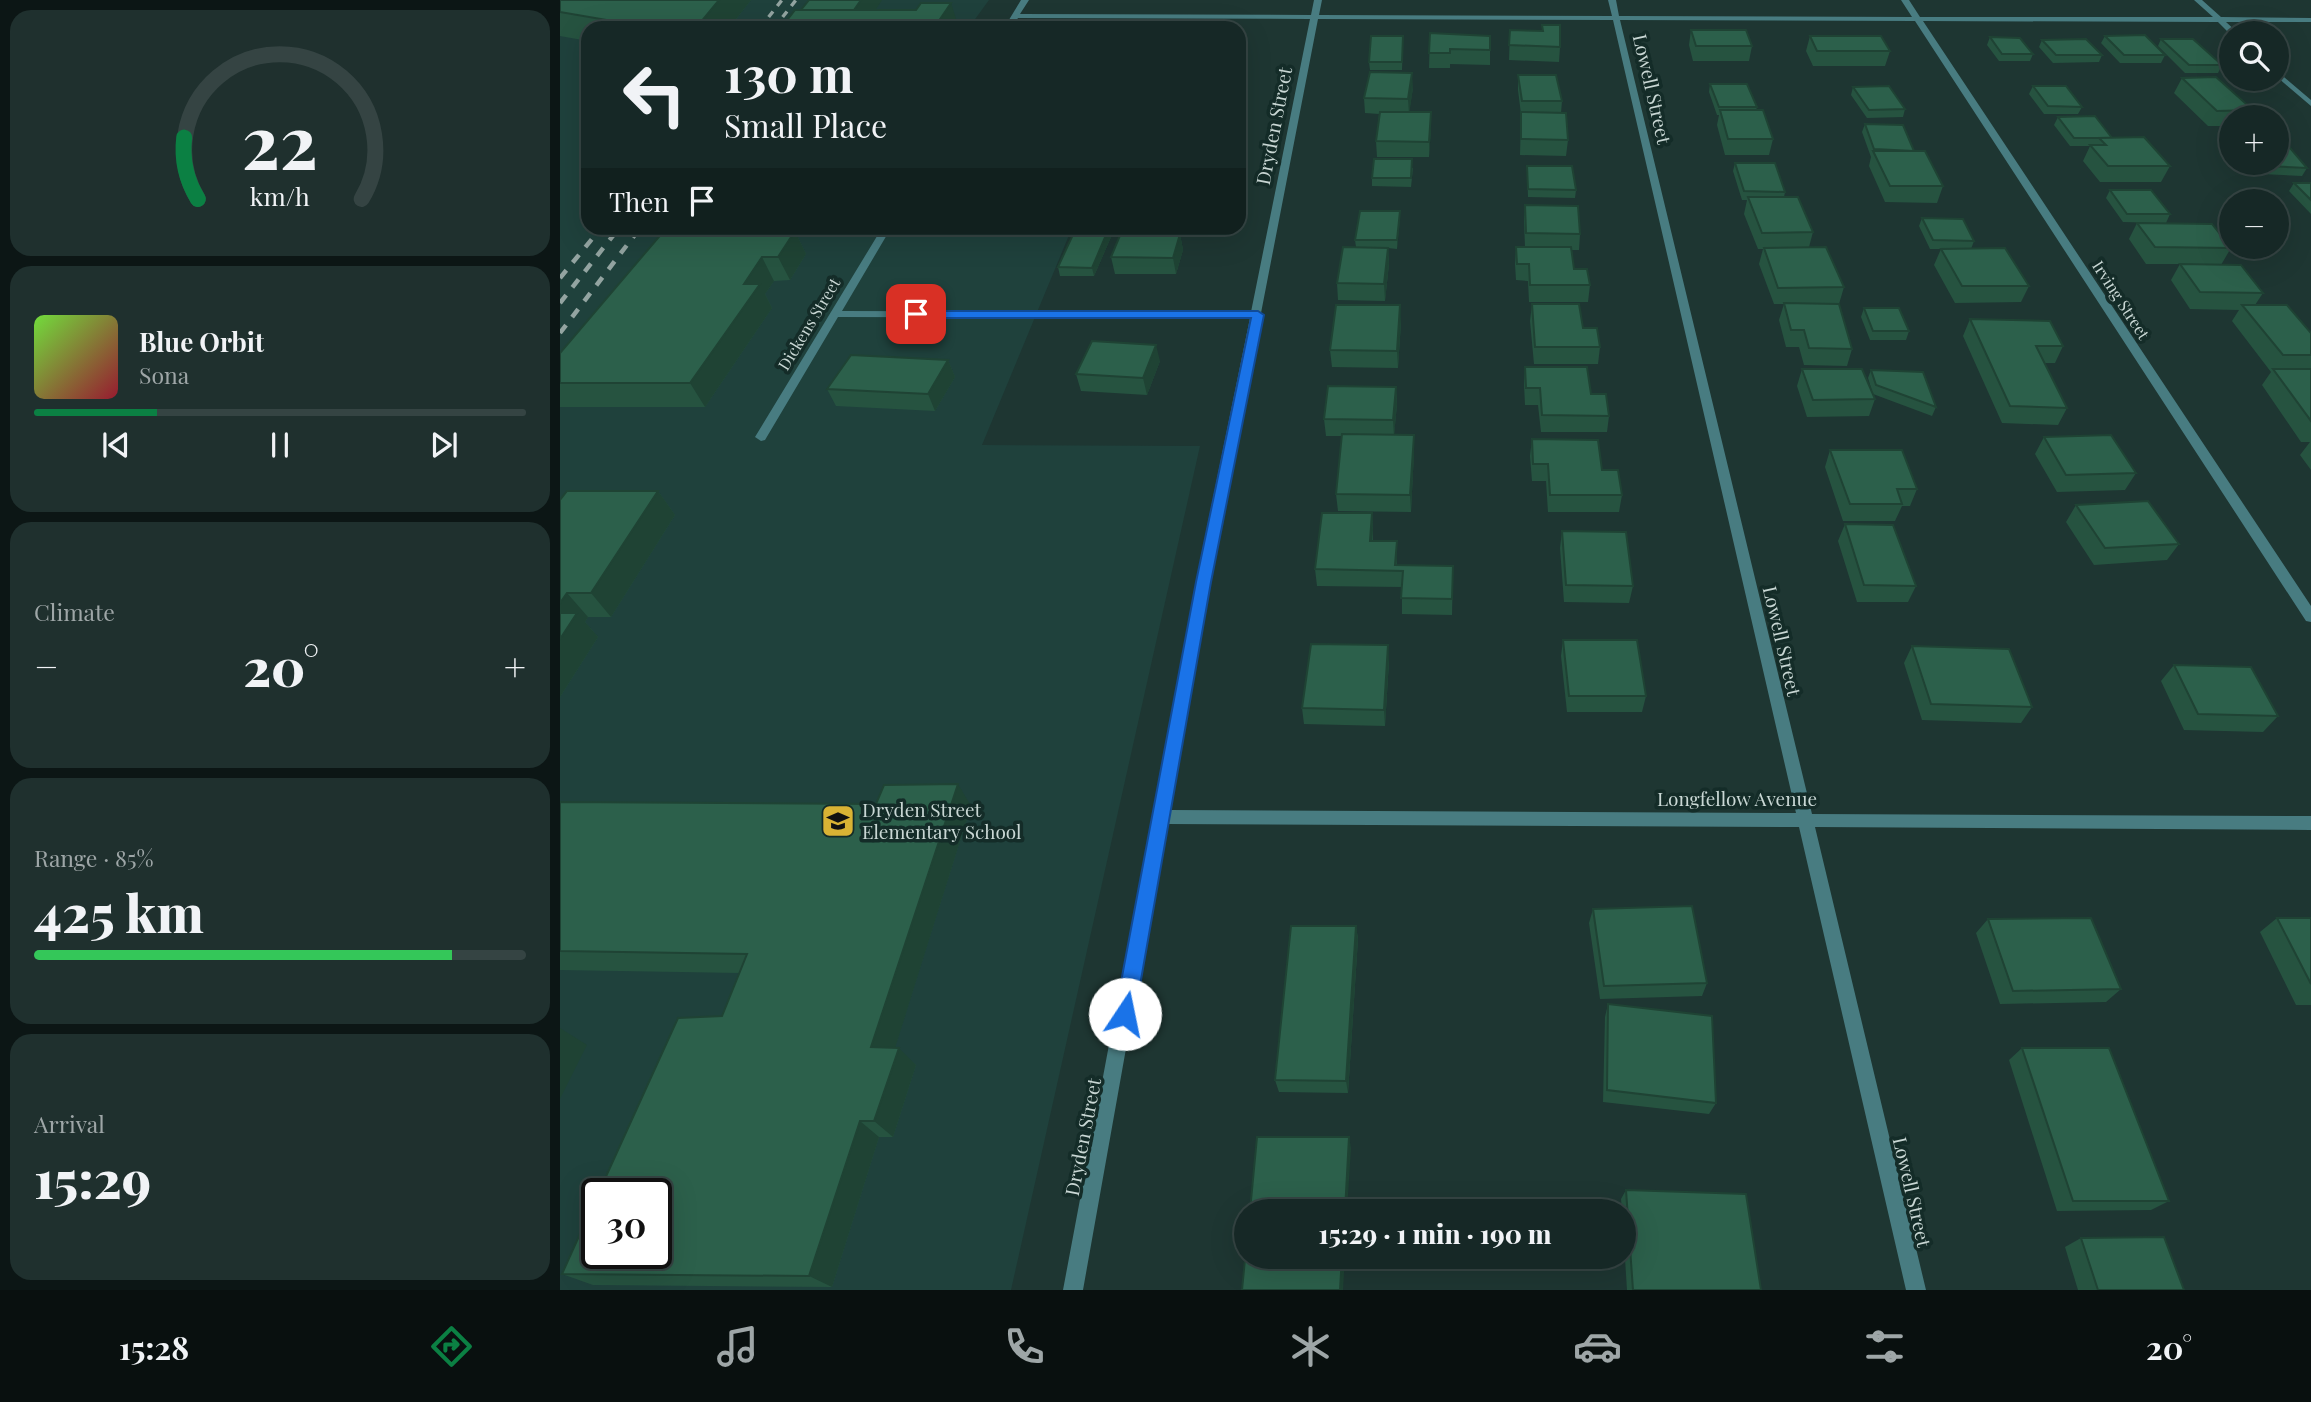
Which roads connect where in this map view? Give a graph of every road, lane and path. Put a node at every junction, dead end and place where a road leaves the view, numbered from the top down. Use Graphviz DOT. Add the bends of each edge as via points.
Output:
graph roads {
  1 [pos="1025,0"];
  2 [pos="1318,0"];
  3 [pos="1612,0"];
  4 [pos="1905,0"];
  5 [pos="2198,0"];
  6 [pos="1015,16"];
  7 [pos="1314,17"];
  8 [pos="1616,18"];
  9 [pos="1917,19"];
  10 [pos="2219,20"];
  11 [pos="2311,20"];
  12 [pos="1012,21"];
  13 [pos="2289,84"];
  14 [pos="2311,104"];
  15 [pos="882,235"];
  16 [pos="833,314"];
  17 [pos="1258,315"];
  18 [pos="761,437"];
  19 [pos="2311,617"];
  20 [pos="1162,817"];
  21 [pos="1805,820"];
  22 [pos="2311,823"];
  23 [pos="1073,1290"];
  24 [pos="1916,1290"];
  1 -- 6 [label="street"];
  2 -- 7 [label="street, Dryden Street"];
  3 -- 8 [label="street, Lowell Street"];
  4 -- 9 [label="street, Irving Street"];
  5 -- 10 [label="street"];
  6 -- 7 [label="street"];
  6 -- 12 [label="street"];
  7 -- 8 [label="street"];
  7 -- 17 [label="street, Dryden Street"];
  8 -- 9 [label="street"];
  8 -- 21 [label="street, Lowell Street"];
  9 -- 10 [label="street"];
  9 -- 19 [label="street, Irving Street"];
  10 -- 11 [label="street"];
  13 -- 14 [label="street"];
  15 -- 16 [label="street, Dickens Street"];
  16 -- 17 [label="street"];
  16 -- 18 [label="street, Dickens Street"];
  17 -- 20 [label="street, Dryden Street" via="1203,582"];
  20 -- 21 [label="street, Longfellow Avenue"];
  20 -- 23 [label="street, Dryden Street"];
  21 -- 22 [label="street, Longfellow Avenue"];
  21 -- 24 [label="street, Lowell Street"];
}
